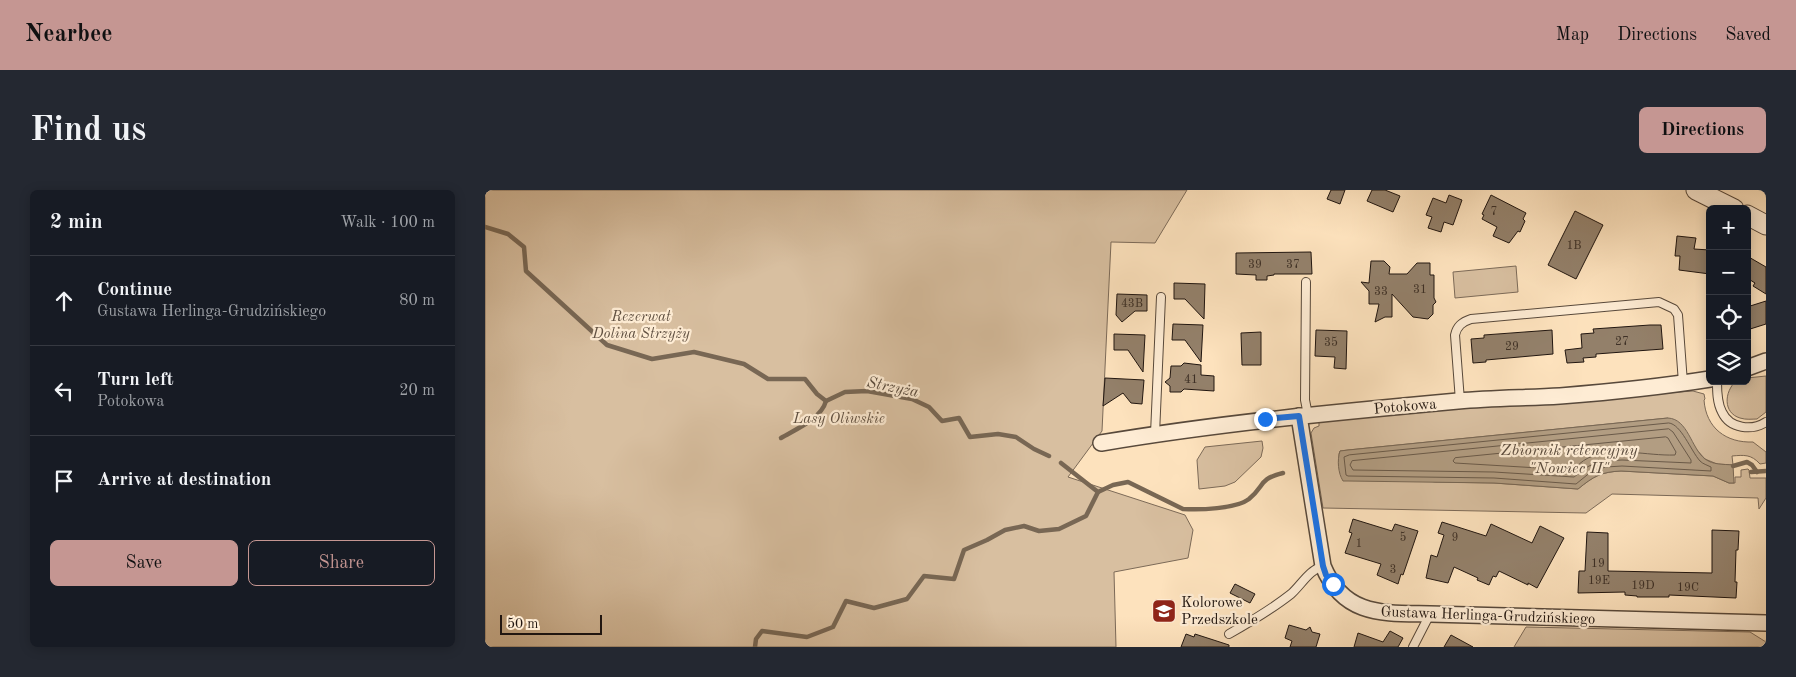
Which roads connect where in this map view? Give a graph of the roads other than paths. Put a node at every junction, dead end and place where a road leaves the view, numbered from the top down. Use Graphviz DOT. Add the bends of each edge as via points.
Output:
graph roads {
  1 [pos="1697,190"];
  2 [pos="1726,205"];
  3 [pos="1751,217"];
  4 [pos="1766,225"];
  5 [pos="1306,282"];
  6 [pos="1161,297"];
  7 [pos="1766,361"];
  8 [pos="1751,367"];
  9 [pos="1706,380"];
  10 [pos="1683,383"];
  11 [pos="1717,385"];
  12 [pos="1460,401"];
  13 [pos="1303,416"];
  14 [pos="1766,422"];
  15 [pos="1155,434"];
  16 [pos="1101,443"];
  17 [pos="1323,566"];
  18 [pos="1431,614"];
  19 [pos="1766,623"];
  20 [pos="1229,634"];
  21 [pos="1413,647"];
  1 -- 2 [label="street"];
  3 -- 4 [label="street"];
  5 -- 13 [label="lane"];
  6 -- 15 [label="lane"];
  7 -- 8 [label="street"];
  9 -- 10 [label="street, Potokowa"];
  10 -- 12 [label="street, Potokowa" via="1561,396"];
  10 -- 12 [label="lane" via="1678,315 1674,309 1659,302 1465,321 1456,329 1455,336"];
  11 -- 14 [label="lane" via="1721,412 1726,418 1744,428"];
  12 -- 13 [label="street, Potokowa"];
  13 -- 15 [label="street, Potokowa"];
  13 -- 17 [label="street, Gustawa Herlinga-Grudzińskiego"];
  15 -- 16 [label="street, Potokowa"];
  17 -- 18 [label="street, Gustawa Herlinga-Grudzińskiego" via="1340,592 1364,609"];
  17 -- 20 [label="lane" via="1314,569 1291,594 1264,614"];
  18 -- 19 [label="street, Gustawa Herlinga-Grudzińskiego"];
  18 -- 21 [label="lane"];
}
